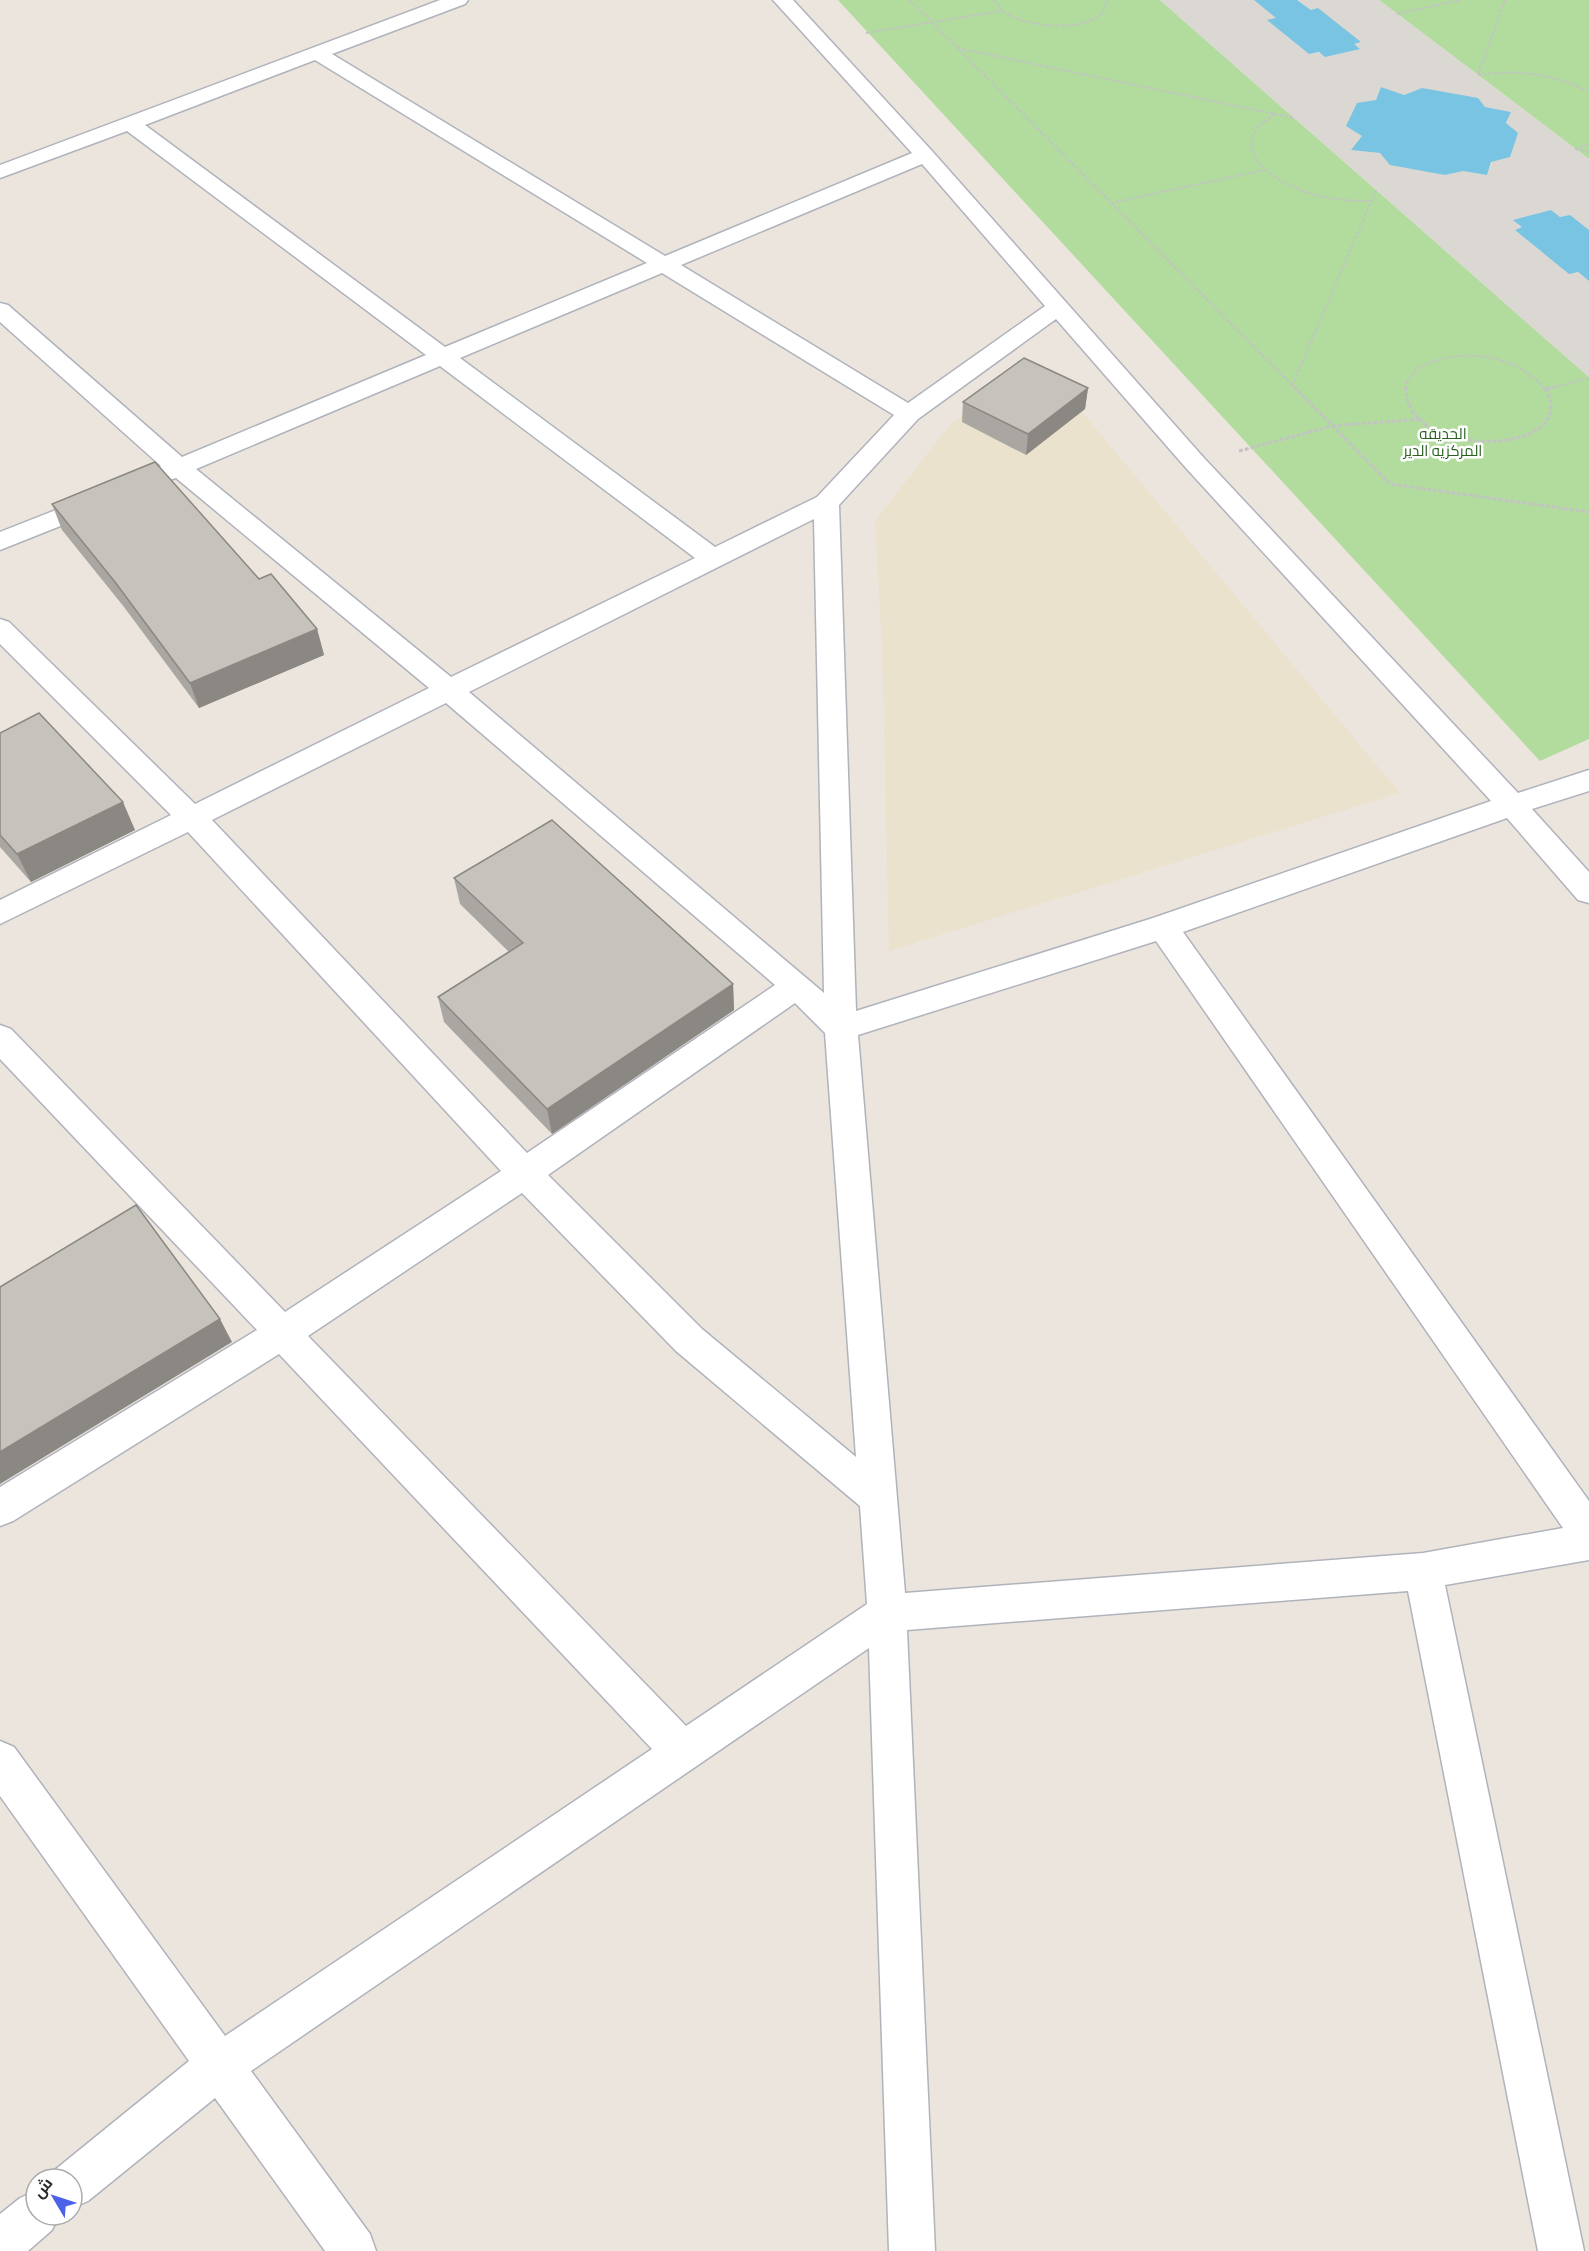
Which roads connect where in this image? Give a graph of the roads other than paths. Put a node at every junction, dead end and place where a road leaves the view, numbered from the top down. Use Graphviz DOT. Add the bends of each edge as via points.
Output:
graph roads {
  1 [pos="458,0"];
  2 [pos="783,0"];
  3 [pos="317,53"];
  4 [pos="129,123"];
  5 [pos="925,155"];
  6 [pos="0,172"];
  7 [pos="664,264"];
  8 [pos="1056,308"];
  9 [pos="3,316"];
  10 [pos="443,357"];
  11 [pos="909,414"];
  12 [pos="179,468"];
  13 [pos="147,481"];
  14 [pos="116,494"];
  15 [pos="826,503"];
  16 [pos="0,543"];
  17 [pos="714,559"];
  18 [pos="0,628"];
  19 [pos="450,691"];
  20 [pos="1589,780"];
  21 [pos="1512,805"];
  22 [pos="192,818"];
  23 [pos="1589,892"];
  24 [pos="0,913"];
  25 [pos="1163,927"];
  26 [pos="797,986"];
  27 [pos="842,1028"];
  28 [pos="0,1038"];
  29 [pos="524,1173"];
  30 [pos="283,1333"];
  31 [pos="878,1498"];
  32 [pos="0,1509"];
  33 [pos="1589,1533"];
  34 [pos="1589,1542"];
  35 [pos="1423,1571"];
  36 [pos="887,1613"];
  37 [pos="682,1752"];
  38 [pos="0,1761"];
  39 [pos="219,2066"];
  40 [pos="84,2175"];
  41 [pos="24,2224"];
  42 [pos="0,2244"];
  43 [pos="353,2251"];
  44 [pos="912,2251"];
  45 [pos="1561,2251"];
  1 -- 3 [label="street"];
  2 -- 5 [label="street"];
  3 -- 4 [label="street"];
  3 -- 7 [label="street"];
  4 -- 6 [label="street"];
  4 -- 10 [label="street"];
  5 -- 7 [label="street"];
  5 -- 8 [label="street"];
  7 -- 10 [label="street"];
  7 -- 11 [label="street"];
  8 -- 11 [label="street"];
  8 -- 21 [label="street"];
  9 -- 12 [label="street"];
  10 -- 12 [label="street"];
  10 -- 17 [label="street"];
  11 -- 15 [label="street"];
  12 -- 13 [label="street"];
  12 -- 19 [label="street"];
  14 -- 16 [label="street"];
  15 -- 17 [label="street"];
  15 -- 27 [label="street"];
  17 -- 19 [label="street"];
  18 -- 22 [label="street"];
  19 -- 22 [label="street"];
  19 -- 26 [label="street"];
  20 -- 21 [label="street"];
  21 -- 23 [label="street"];
  21 -- 25 [label="street"];
  22 -- 24 [label="street"];
  22 -- 29 [label="street"];
  25 -- 27 [label="street"];
  25 -- 33 [label="street"];
  26 -- 27 [label="street"];
  26 -- 29 [label="street"];
  27 -- 31 [label="street"];
  28 -- 30 [label="street"];
  29 -- 30 [label="street"];
  29 -- 31 [label="street" via="689,1340"];
  30 -- 32 [label="street"];
  30 -- 37 [label="street"];
  31 -- 36 [label="street"];
  34 -- 35 [label="street"];
  35 -- 36 [label="street"];
  35 -- 45 [label="street"];
  36 -- 37 [label="street"];
  36 -- 44 [label="street"];
  37 -- 39 [label="street"];
  38 -- 39 [label="street"];
  39 -- 40 [label="street"];
  39 -- 43 [label="street"];
  41 -- 42 [label="street"];
}
